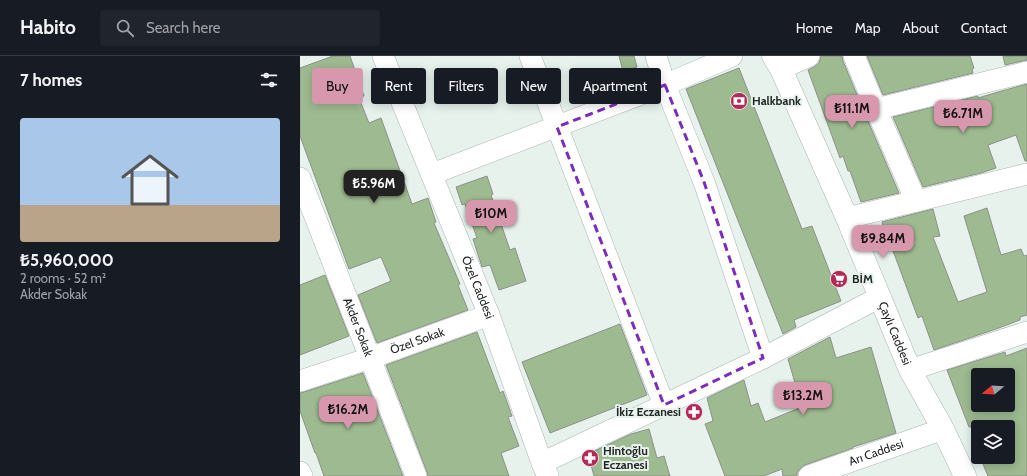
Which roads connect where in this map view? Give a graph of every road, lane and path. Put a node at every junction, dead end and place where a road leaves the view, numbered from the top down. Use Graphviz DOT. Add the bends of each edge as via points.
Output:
graph roads {
  1 [pos="383,56"];
  2 [pos="530,56"];
  3 [pos="656,56"];
  4 [pos="732,56"];
  5 [pos="809,56"];
  6 [pos="854,56"];
  7 [pos="777,62"];
  8 [pos="1027,72"];
  9 [pos="665,85"];
  10 [pos="876,109"];
  11 [pos="557,127"];
  12 [pos="432,174"];
  13 [pos="1027,174"];
  14 [pos="300,178"];
  15 [pos="916,201"];
  16 [pos="847,218"];
  17 [pos="880,297"];
  18 [pos="489,315"];
  19 [pos="1027,332"];
  20 [pos="370,358"];
  21 [pos="763,358"];
  22 [pos="910,370"];
  23 [pos="300,381"];
  24 [pos="664,405"];
  25 [pos="943,429"];
  26 [pos="545,470"];
  27 [pos="300,472"];
  28 [pos="302,476"];
  29 [pos="416,476"];
  30 [pos="809,476"];
  31 [pos="965,476"];
  1 -- 12 [label="street, Özel Caddesi"];
  2 -- 11 [label="street"];
  3 -- 9 [label="street"];
  4 -- 9 [label="street"];
  5 -- 7 [label="street"];
  6 -- 10 [label="street"];
  7 -- 16 [label="street, Çaylı Caddesi"];
  8 -- 10 [label="street"];
  9 -- 11 [label="street"];
  9 -- 21 [label="street" via="704,182"];
  10 -- 15 [label="street"];
  11 -- 12 [label="street"];
  11 -- 24 [label="street"];
  12 -- 18 [label="street, Özel Caddesi"];
  13 -- 15 [label="street"];
  14 -- 20 [label="street, Akder Sokak"];
  15 -- 16 [label="street"];
  16 -- 17 [label="street, Çaylı Caddesi"];
  17 -- 21 [label="street"];
  17 -- 22 [label="street, Çaylı Caddesi"];
  18 -- 20 [label="street, Özel Sokak"];
  18 -- 26 [label="street, Özel Caddesi"];
  19 -- 22 [label="street"];
  20 -- 23 [label="street, Özel Sokak"];
  20 -- 29 [label="street, Akder Sokak"];
  21 -- 24 [label="street"];
  22 -- 25 [label="street, Çaylı Caddesi"];
  24 -- 26 [label="street"];
  25 -- 30 [label="street, Arı Caddesi"];
  25 -- 31 [label="street, Çaylı Caddesi"];
  27 -- 28 [label="street"];
}
